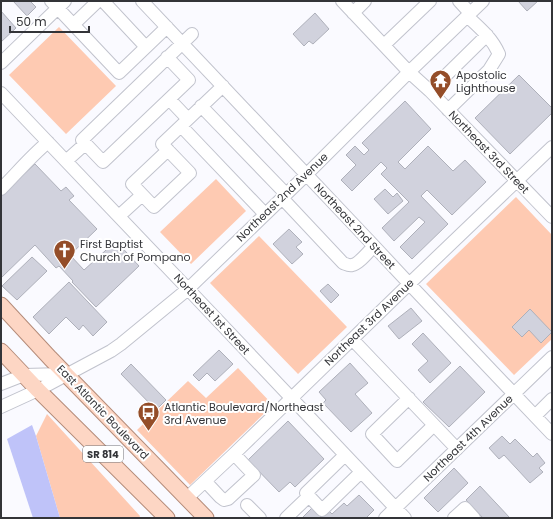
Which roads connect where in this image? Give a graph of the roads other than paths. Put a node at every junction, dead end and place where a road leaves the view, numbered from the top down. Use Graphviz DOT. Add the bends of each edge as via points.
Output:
graph roads {
  1 [pos="98,1"];
  2 [pos="103,1"];
  3 [pos="142,1"];
  4 [pos="342,1"];
  5 [pos="365,1"];
  6 [pos="430,1"];
  7 [pos="458,1"];
  8 [pos="483,1"];
  9 [pos="58,3"];
  10 [pos="353,12"];
  11 [pos="469,14"];
  12 [pos="74,24"];
  13 [pos="167,27"];
  14 [pos="192,34"];
  15 [pos="487,35"];
  16 [pos="182,43"];
  17 [pos="384,45"];
  18 [pos="146,47"];
  19 [pos="167,57"];
  20 [pos="1,63"];
  21 [pos="409,72"];
  22 [pos="223,86"];
  23 [pos="430,91"];
  24 [pos="1,93"];
  25 [pos="169,99"];
  26 [pos="201,106"];
  27 [pos="448,110"];
  28 [pos="184,122"];
  29 [pos="48,142"];
  30 [pos="85,144"];
  31 [pos="552,147"];
  32 [pos="168,150"];
  33 [pos="66,162"];
  34 [pos="306,174"];
  35 [pos="517,181"];
  36 [pos="1,189"];
  37 [pos="142,195"];
  38 [pos="284,196"];
  39 [pos="265,214"];
  40 [pos="119,216"];
  41 [pos="552,217"];
  42 [pos="374,246"];
  43 [pos="409,284"];
  44 [pos="188,289"];
  45 [pos="1,305"];
  46 [pos="352,339"];
  47 [pos="1,351"];
  48 [pos="550,364"];
  49 [pos="24,374"];
  50 [pos="67,374"];
  51 [pos="1,384"];
  52 [pos="38,390"];
  53 [pos="514,394"];
  54 [pos="292,398"];
  55 [pos="409,398"];
  56 [pos="552,399"];
  57 [pos="1,407"];
  58 [pos="535,416"];
  59 [pos="434,425"];
  60 [pos="552,434"];
  61 [pos="457,449"];
  62 [pos="234,454"];
  63 [pos="345,455"];
  64 [pos="361,472"];
  65 [pos="205,482"];
  66 [pos="309,496"];
  67 [pos="187,498"];
  68 [pos="395,508"];
  69 [pos="167,518"];
  70 [pos="206,518"];
  71 [pos="286,518"];
  72 [pos="385,518"];
  73 [pos="405,518"];
  74 [pos="454,518"];
  75 [pos="474,518"];
  1 -- 12 [label="street"];
  2 -- 18 [label="street"];
  3 -- 13 [label="street, Northeast 2nd Street"];
  4 -- 10 [label="street, Northeast 3rd Street"];
  5 -- 10 [label="street"];
  6 -- 17 [label="street"];
  7 -- 11 [label="street"];
  8 -- 11 [label="street, Northeast 2nd Avenue"];
  9 -- 12 [label="street"];
  9 -- 20 [label="street"];
  10 -- 17 [label="street, Northeast 3rd Street"];
  11 -- 15 [label="street"];
  11 -- 21 [label="street, Northeast 2nd Avenue"];
  12 -- 18 [label="street" via="119,73"];
  13 -- 16 [label="street, Northeast 2nd Street"];
  13 -- 18 [label="street"];
  14 -- 16 [label="street"];
  15 -- 23 [label="street"];
  15 -- 27 [label="street" via="499,54 489,70"];
  16 -- 19 [label="street"];
  16 -- 22 [label="street, Northeast 2nd Street"];
  17 -- 21 [label="street, Northeast 3rd Street"];
  19 -- 25 [label="street" via="189,80"];
  19 -- 30 [label="street" via="82,140"];
  21 -- 23 [label="street, Northeast 3rd Street"];
  21 -- 34 [label="street, Northeast 2nd Avenue"];
  22 -- 26 [label="street"];
  22 -- 34 [label="street, Northeast 2nd Street"];
  23 -- 27 [label="street, Northeast 3rd Street"];
  24 -- 29 [label="street, Northeast 1st Street"];
  25 -- 28 [label="street"];
  25 -- 30 [label="street" via="103,162"];
  26 -- 28 [label="street"];
  26 -- 38 [label="street"];
  27 -- 35 [label="street, Northeast 3rd Street"];
  28 -- 32 [label="street" via="162,144"];
  28 -- 39 [label="street"];
  29 -- 33 [label="street, Northeast 1st Street"];
  29 -- 36 [label="street"];
  30 -- 33 [label="street"];
  31 -- 35 [label="street, Northeast 3rd Avenue"];
  32 -- 37 [label="street" via="132,184"];
  32 -- 37 [label="street" via="190,173 154,208"];
  33 -- 40 [label="street, Northeast 1st Street"];
  34 -- 38 [label="street, Northeast 2nd Avenue"];
  34 -- 42 [label="street, Northeast 2nd Street"];
  35 -- 41 [label="street, Northeast 3rd Street"];
  35 -- 43 [label="street, Northeast 3rd Avenue"];
  37 -- 40 [label="street"];
  38 -- 39 [label="street, Northeast 2nd Avenue"];
  38 -- 42 [label="street" via="343,262 354,265"];
  39 -- 44 [label="street, Northeast 2nd Avenue"];
  40 -- 44 [label="street, Northeast 1st Street"];
  42 -- 43 [label="street, Northeast 2nd Street"];
  43 -- 46 [label="street, Northeast 3rd Avenue"];
  43 -- 53 [label="street, Northeast 2nd Street"];
  44 -- 50 [label="street, Northeast 2nd Avenue" via="121,344"];
  44 -- 54 [label="street, Northeast 1st Street"];
  45 -- 50 [label="main road, East Atlantic Boulevard / SR 814"];
  46 -- 54 [label="street, Northeast 3rd Avenue"];
  46 -- 55 [label="street"];
  47 -- 49 [label="main road, SR 814"];
  48 -- 53 [label="street, Northeast 4th Avenue"];
  49 -- 50 [label="street"];
  49 -- 51 [label="street"];
  49 -- 52 [label="main road, SR 814"];
  50 -- 52 [label="street, Northeast 2nd Avenue"];
  50 -- 67 [label="main road, East Atlantic Boulevard / SR 814"];
  52 -- 57 [label="street, Northeast 2nd Avenue"];
  52 -- 69 [label="main road, SR 814"];
  53 -- 58 [label="street, Northeast 2nd Street"];
  53 -- 61 [label="street, Northeast 4th Avenue"];
  54 -- 62 [label="street, Northeast 3rd Avenue"];
  54 -- 63 [label="street, Northeast 1st Street"];
  55 -- 59 [label="street"];
  55 -- 59 [label="street" via="372,434 397,461"];
  56 -- 58 [label="street"];
  58 -- 60 [label="street, Northeast 2nd Street"];
  59 -- 61 [label="street"];
  61 -- 68 [label="street, Northeast 4th Avenue"];
  62 -- 65 [label="street, Northeast 3rd Avenue"];
  62 -- 65 [label="street" via="254,474 224,500"];
  63 -- 64 [label="street, Northeast 1st Street"];
  63 -- 66 [label="street" via="306,493"];
  64 -- 66 [label="street" via="322,510"];
  64 -- 68 [label="street, Northeast 1st Street"];
  65 -- 67 [label="street, Northeast 3rd Avenue"];
  66 -- 71 [label="street"];
  67 -- 70 [label="main road, East Atlantic Boulevard / SR 814"];
  68 -- 72 [label="street, Northeast 4th Avenue"];
  68 -- 73 [label="street, Northeast 1st Street"];
  74 -- 75 [label="street" via="465,508"];
}
